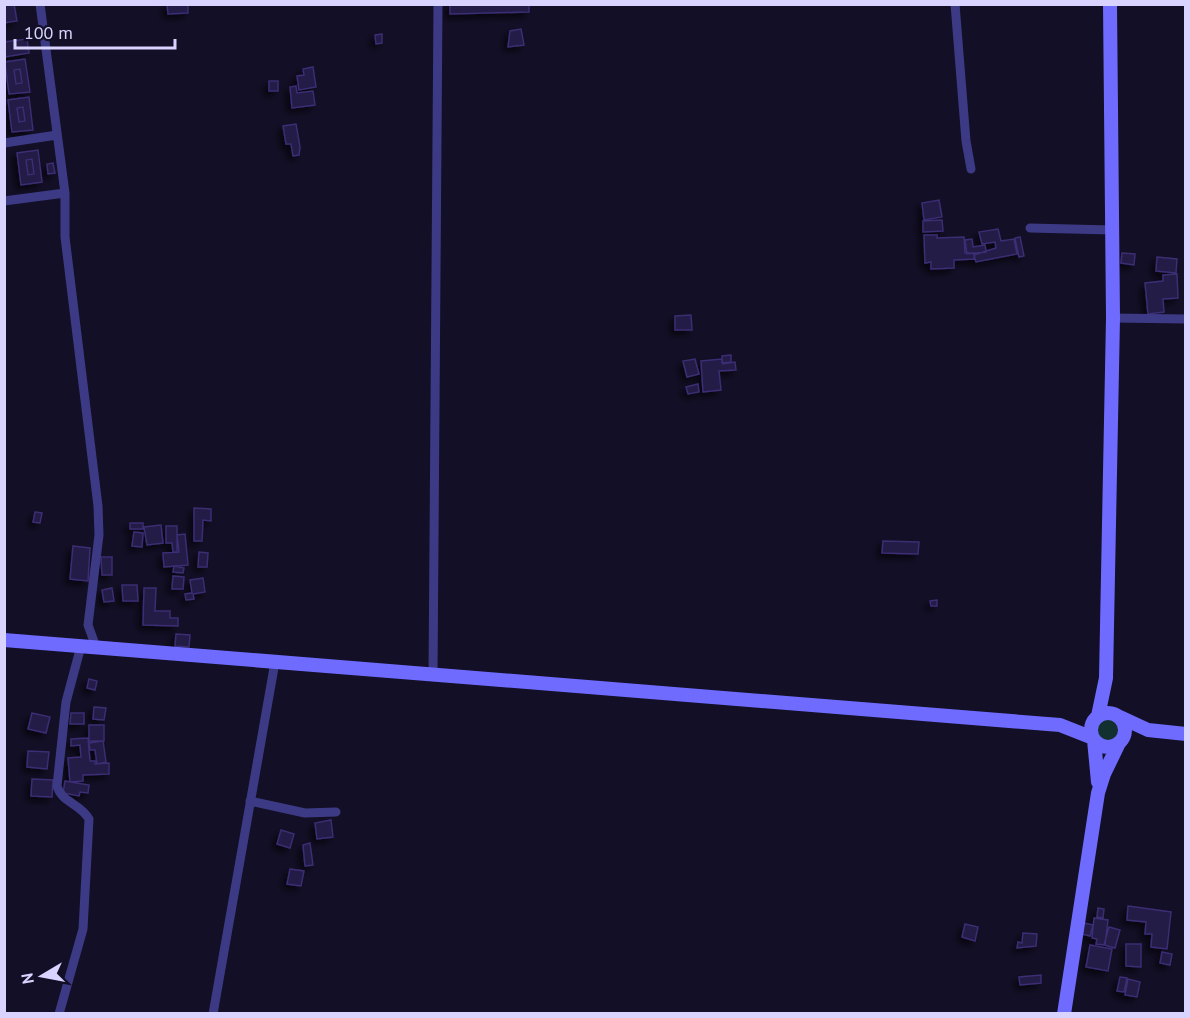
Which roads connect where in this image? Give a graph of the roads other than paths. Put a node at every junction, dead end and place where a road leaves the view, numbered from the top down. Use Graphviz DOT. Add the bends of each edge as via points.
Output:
graph roads {
  1 [pos="40,4"];
  2 [pos="438,4"];
  3 [pos="955,4"];
  4 [pos="1110,4"];
  5 [pos="57,135"];
  6 [pos="4,142"];
  7 [pos="971,169"];
  8 [pos="65,193"];
  9 [pos="4,201"];
  10 [pos="1030,228"];
  11 [pos="1112,230"];
  12 [pos="1113,318"];
  13 [pos="1185,319"];
  14 [pos="4,640"];
  15 [pos="81,646"];
  16 [pos="96,647"];
  17 [pos="276,662"];
  18 [pos="433,675"];
  19 [pos="1106,678"];
  20 [pos="1097,716"];
  21 [pos="1119,716"];
  22 [pos="1060,725"];
  23 [pos="1157,732"];
  24 [pos="1185,734"];
  25 [pos="1094,739"];
  26 [pos="1120,742"];
  27 [pos="1098,793"];
  28 [pos="250,801"];
  29 [pos="336,812"];
  30 [pos="58,1014"];
  31 [pos="213,1014"];
  32 [pos="1064,1014"];
  1 -- 5 [label="street"];
  2 -- 18 [label="street"];
  3 -- 7 [label="street"];
  4 -- 11 [label="main road"];
  5 -- 6 [label="street"];
  5 -- 8 [label="street"];
  8 -- 9 [label="street"];
  8 -- 16 [label="street" via="65,237 98,506 99,535 88,625"];
  10 -- 11 [label="street"];
  11 -- 12 [label="main road"];
  12 -- 13 [label="street"];
  12 -- 19 [label="main road"];
  14 -- 15 [label="main road"];
  15 -- 16 [label="main road"];
  15 -- 30 [label="street" via="66,702 57,786 64,798 89,819 85,910"];
  16 -- 17 [label="main road"];
  17 -- 18 [label="main road"];
  17 -- 28 [label="street"];
  18 -- 22 [label="main road"];
  19 -- 20 [label="main road"];
  19 -- 21 [label="main road" via="1110,700"];
  20 -- 21 [label="main road" via="1108,712"];
  20 -- 22 [label="main road"];
  20 -- 25 [label="main road" via="1091,727"];
  21 -- 23 [label="main road"];
  21 -- 26 [label="main road" via="1125,726"];
  22 -- 25 [label="main road"];
  23 -- 24 [label="main road"];
  23 -- 26 [label="main road"];
  25 -- 26 [label="main road" via="1106,747"];
  25 -- 27 [label="main road"];
  26 -- 27 [label="main road"];
  27 -- 32 [label="main road"];
  28 -- 29 [label="street" via="305,813"];
  28 -- 31 [label="street"];
}
